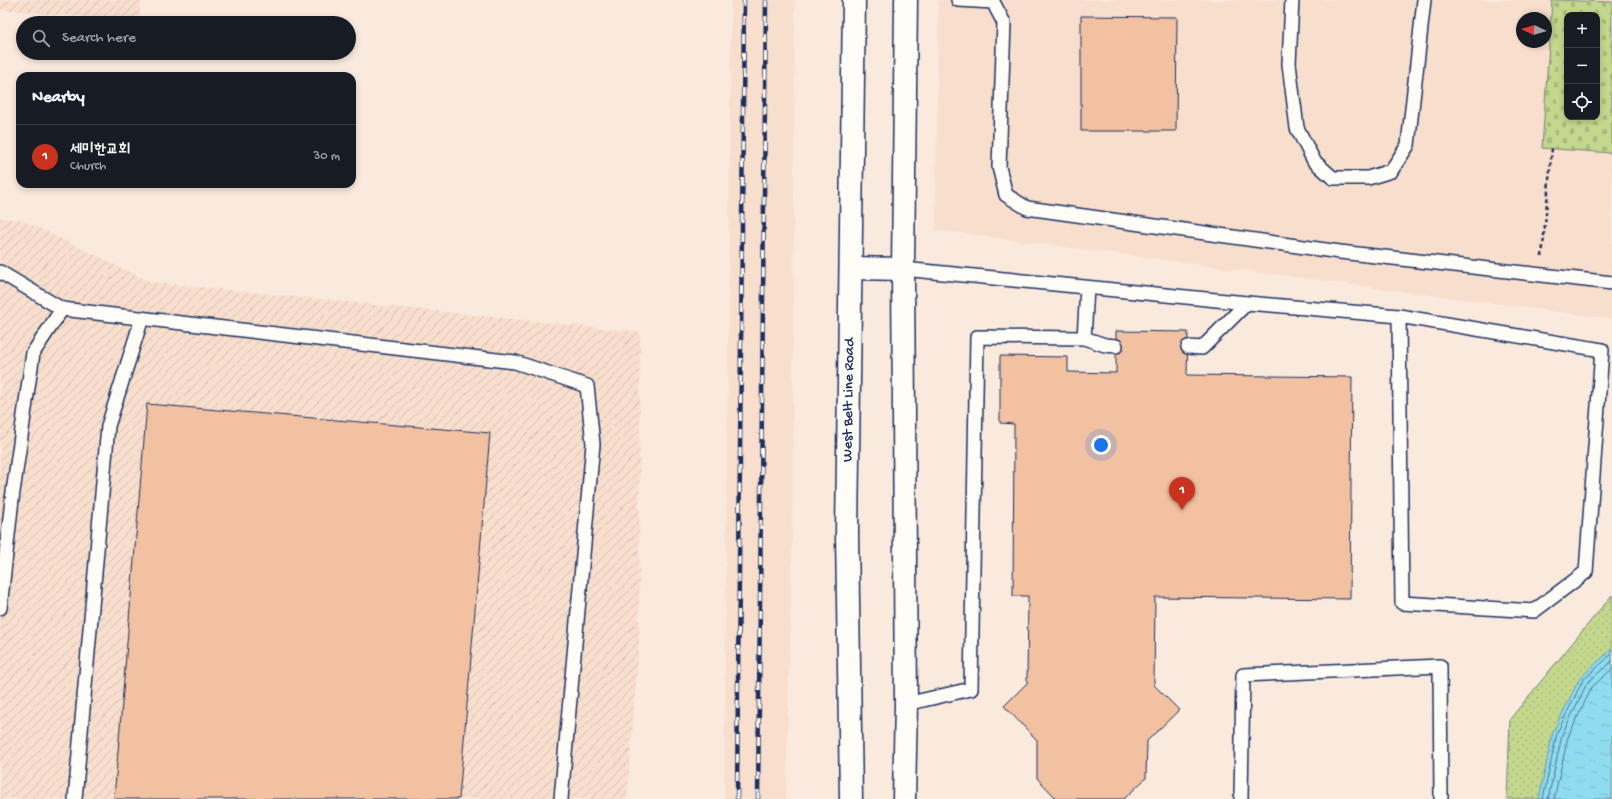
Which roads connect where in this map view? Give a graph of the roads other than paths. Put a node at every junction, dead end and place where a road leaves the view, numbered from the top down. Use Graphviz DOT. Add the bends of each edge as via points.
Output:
graph roads {
  1 [pos="854,0"];
  2 [pos="906,0"];
  3 [pos="958,0"];
  4 [pos="1292,0"];
  5 [pos="1424,0"];
  6 [pos="993,1"];
  7 [pos="851,268"];
  8 [pos="903,269"];
  9 [pos="0,272"];
  10 [pos="1612,283"];
  11 [pos="1087,288"];
  12 [pos="1247,303"];
  13 [pos="62,309"];
  14 [pos="1399,316"];
  15 [pos="142,318"];
  16 [pos="1084,338"];
  17 [pos="1116,346"];
  18 [pos="1188,347"];
  19 [pos="0,608"];
  20 [pos="906,704"];
  21 [pos="75,799"];
  22 [pos="560,799"];
  23 [pos="851,799"];
  24 [pos="904,799"];
  25 [pos="1241,799"];
  26 [pos="1441,799"];
  1 -- 7 [label="main road, West Belt Line Road"];
  2 -- 8 [label="main road"];
  3 -- 6 [label="lane"];
  4 -- 5 [label="lane" via="1289,64 1297,128 1314,161 1333,178 1368,178 1391,171 1408,144"];
  6 -- 10 [label="lane" via="1004,23 999,167 1006,195 1027,208 1340,252"];
  7 -- 8 [label="main road"];
  7 -- 23 [label="main road, West Belt Line Road" via="847,533"];
  8 -- 11 [label="lane"];
  8 -- 20 [label="main road"];
  9 -- 13 [label="lane"];
  11 -- 12 [label="lane"];
  11 -- 16 [label="lane"];
  12 -- 14 [label="lane"];
  12 -- 18 [label="lane" via="1202,348"];
  13 -- 15 [label="lane"];
  13 -- 19 [label="lane" via="33,353 12,499"];
  14 -- 14 [label="lane" via="1602,350 1586,572 1534,611 1402,603"];
  15 -- 21 [label="lane" via="108,426"];
  15 -- 22 [label="lane" via="515,362 587,386 593,444"];
  16 -- 17 [label="lane"];
  16 -- 20 [label="lane" via="977,337 971,689"];
  20 -- 24 [label="main road"];
  25 -- 26 [label="lane" via="1243,675 1440,666"];
}
